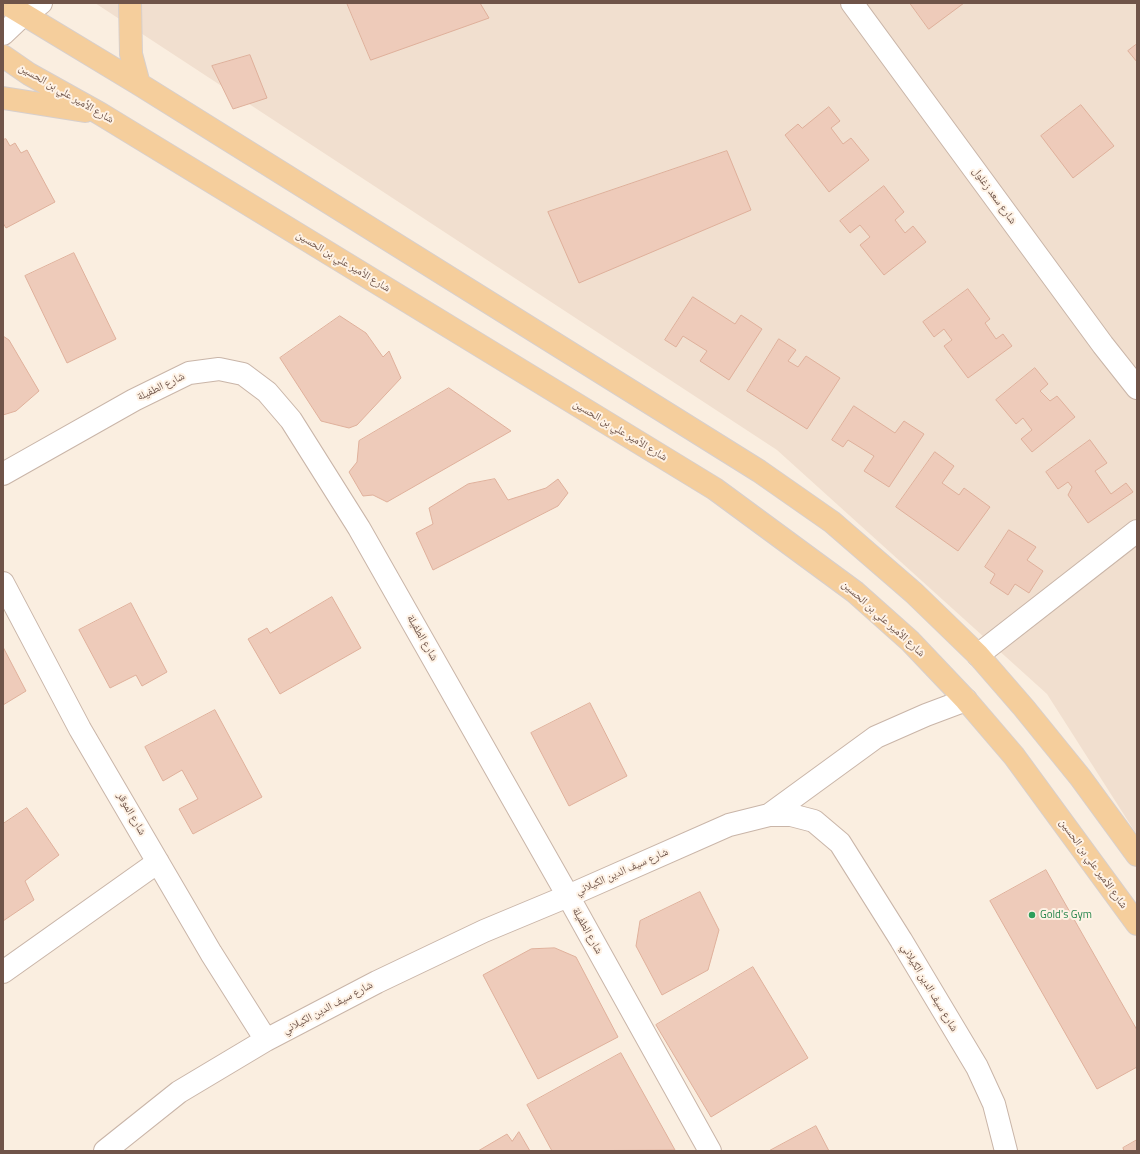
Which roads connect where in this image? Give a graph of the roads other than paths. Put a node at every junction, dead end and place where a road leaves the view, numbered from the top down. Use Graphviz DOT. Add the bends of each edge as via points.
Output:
graph roads {
  1 [pos="5,3"];
  2 [pos="41,3"];
  3 [pos="130,3"];
  4 [pos="852,3"];
  5 [pos="23,15"];
  6 [pos="3,34"];
  7 [pos="3,56"];
  8 [pos="139,84"];
  9 [pos="3,98"];
  10 [pos="99,113"];
  11 [pos="1137,388"];
  12 [pos="3,474"];
  13 [pos="1137,531"];
  14 [pos="3,583"];
  15 [pos="978,655"];
  16 [pos="966,700"];
  17 [pos="769,815"];
  18 [pos="1137,855"];
  19 [pos="158,862"];
  20 [pos="568,896"];
  21 [pos="1137,924"];
  22 [pos="3,972"];
  23 [pos="266,1040"];
  24 [pos="105,1151"];
  25 [pos="710,1151"];
  26 [pos="1006,1151"];
  1 -- 5 [label="main road"];
  2 -- 5 [label="street"];
  3 -- 8 [label="main road" via="131,54"];
  4 -- 11 [label="street, شارع سعد زغلول"];
  5 -- 6 [label="street"];
  5 -- 8 [label="main road"];
  7 -- 10 [label="main road, شارع الأمير علي بن الحسين" via="29,74"];
  8 -- 15 [label="main road" via="760,471 832,522 914,593"];
  9 -- 10 [label="main road"];
  10 -- 16 [label="main road, شارع الأمير علي بن الحسين" via="715,489 855,592 910,641"];
  12 -- 20 [label="street, شارع الطفيلة" via="134,400 189,373 219,369 244,374 267,392 291,420 360,528"];
  13 -- 15 [label="street"];
  14 -- 19 [label="street, شارع الموقر" via="80,729"];
  15 -- 18 [label="main road" via="1076,771"];
  16 -- 17 [label="street" via="876,737"];
  16 -- 21 [label="main road, شارع الأمير علي بن الحسين" via="1014,756"];
  17 -- 20 [label="street, شارع سيف الدين الكيلاني" via="729,825"];
  17 -- 26 [label="street, شارع سيف الدين الكيلاني" via="791,814 814,821 840,843 977,1067 994,1104"];
  19 -- 22 [label="street"];
  19 -- 23 [label="street, شارع الموقر"];
  20 -- 23 [label="street, شارع سيف الدين الكيلاني" via="455,944"];
  20 -- 25 [label="street, شارع الطفيلة"];
  23 -- 24 [label="street, شارع سيف الدين الكيلاني" via="179,1092"];
}
